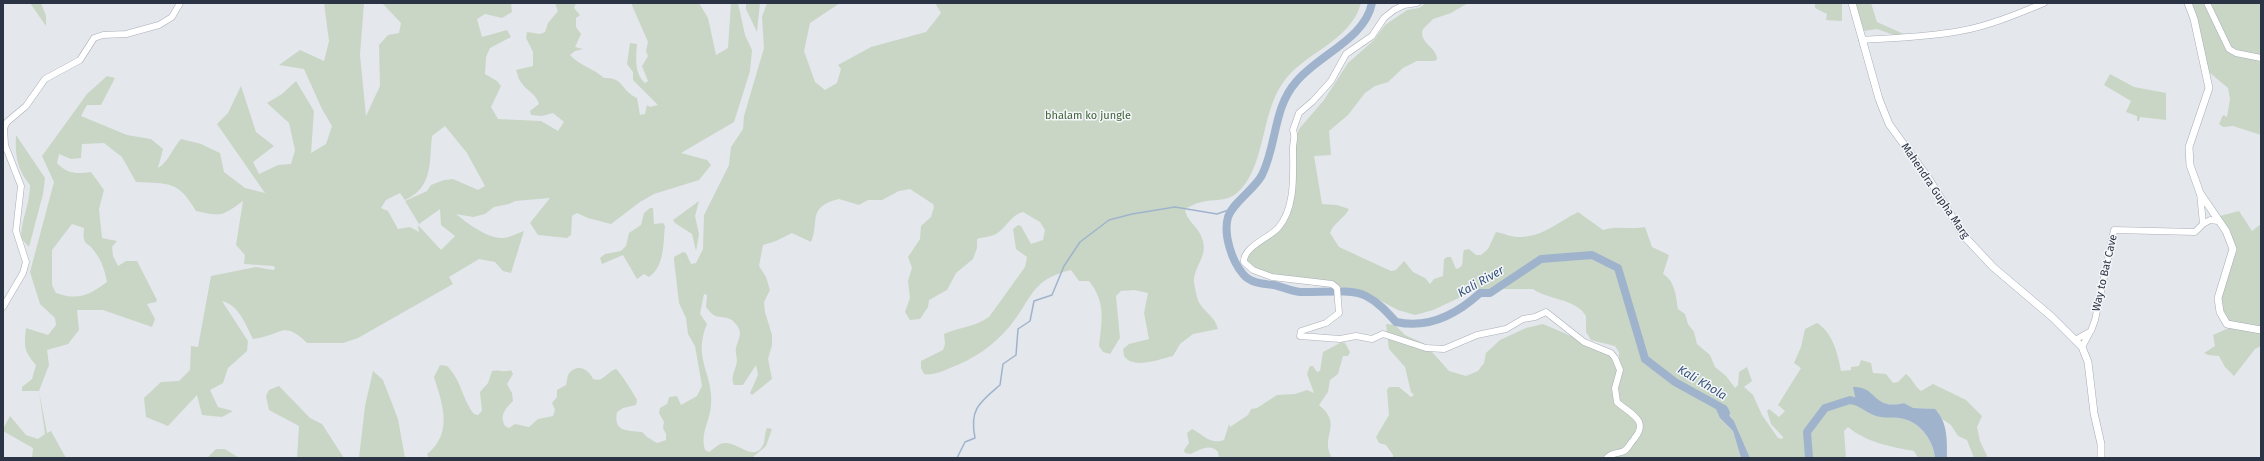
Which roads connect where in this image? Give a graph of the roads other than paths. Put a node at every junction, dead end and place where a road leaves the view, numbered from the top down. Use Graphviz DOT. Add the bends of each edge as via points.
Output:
graph roads {
  1 [pos="180,3"];
  2 [pos="1417,3"];
  3 [pos="1852,3"];
  4 [pos="2044,3"];
  5 [pos="2188,3"];
  6 [pos="2207,3"];
  7 [pos="1862,40"];
  8 [pos="2261,58"];
  9 [pos="2200,193"];
  10 [pos="2218,221"];
  11 [pos="2203,224"];
  12 [pos="3,307"];
  13 [pos="2261,330"];
  14 [pos="2091,331"];
  15 [pos="2075,340"];
  16 [pos="2082,347"];
  17 [pos="1607,458"];
  18 [pos="2101,458"];
  1 -- 12 [label="street" via="172,17 159,25 126,34 94,38 80,60 45,79 26,106 7,122 4,128 5,145 21,186 16,232 26,262 23,273"];
  2 -- 17 [label="street" via="1404,5 1389,14 1372,36 1346,54 1331,81 1299,113 1293,130 1294,167 1289,210 1278,228 1249,250 1244,258 1249,267 1262,273 1280,278 1332,284 1338,291 1339,313 1317,327 1301,331 1300,336 1340,339 1356,336 1372,339 1383,334 1426,348 1444,350 1477,335 1506,329 1523,319 1549,313 1555,321 1584,342 1611,354 1618,364 1620,370 1615,388 1617,402 1638,419 1642,426 1625,451"];
  3 -- 7 [label="main road, Mahendra Gupha Marg"];
  4 -- 7 [label="street" via="1962,31 1922,37"];
  5 -- 9 [label="main road" via="2194,19 2208,88 2189,147 2190,165"];
  6 -- 8 [label="street" via="2229,49"];
  7 -- 15 [label="main road, Mahendra Gupha Marg" via="1884,115 1929,179 1964,236 1993,267"];
  9 -- 10 [label="main road"];
  9 -- 11 [label="street"];
  10 -- 11 [label="street" via="2210,220"];
  10 -- 13 [label="main road" via="2226,231 2233,249 2218,298 2220,312 2227,324"];
  11 -- 14 [label="street, Way to Bat Cave" via="2192,233 2114,230"];
  14 -- 15 [label="street"];
  14 -- 16 [label="street"];
  15 -- 16 [label="main road, Mahendra Gupha Marg"];
  16 -- 18 [label="main road, Mahendra Gupha Marg" via="2088,362"];
}
